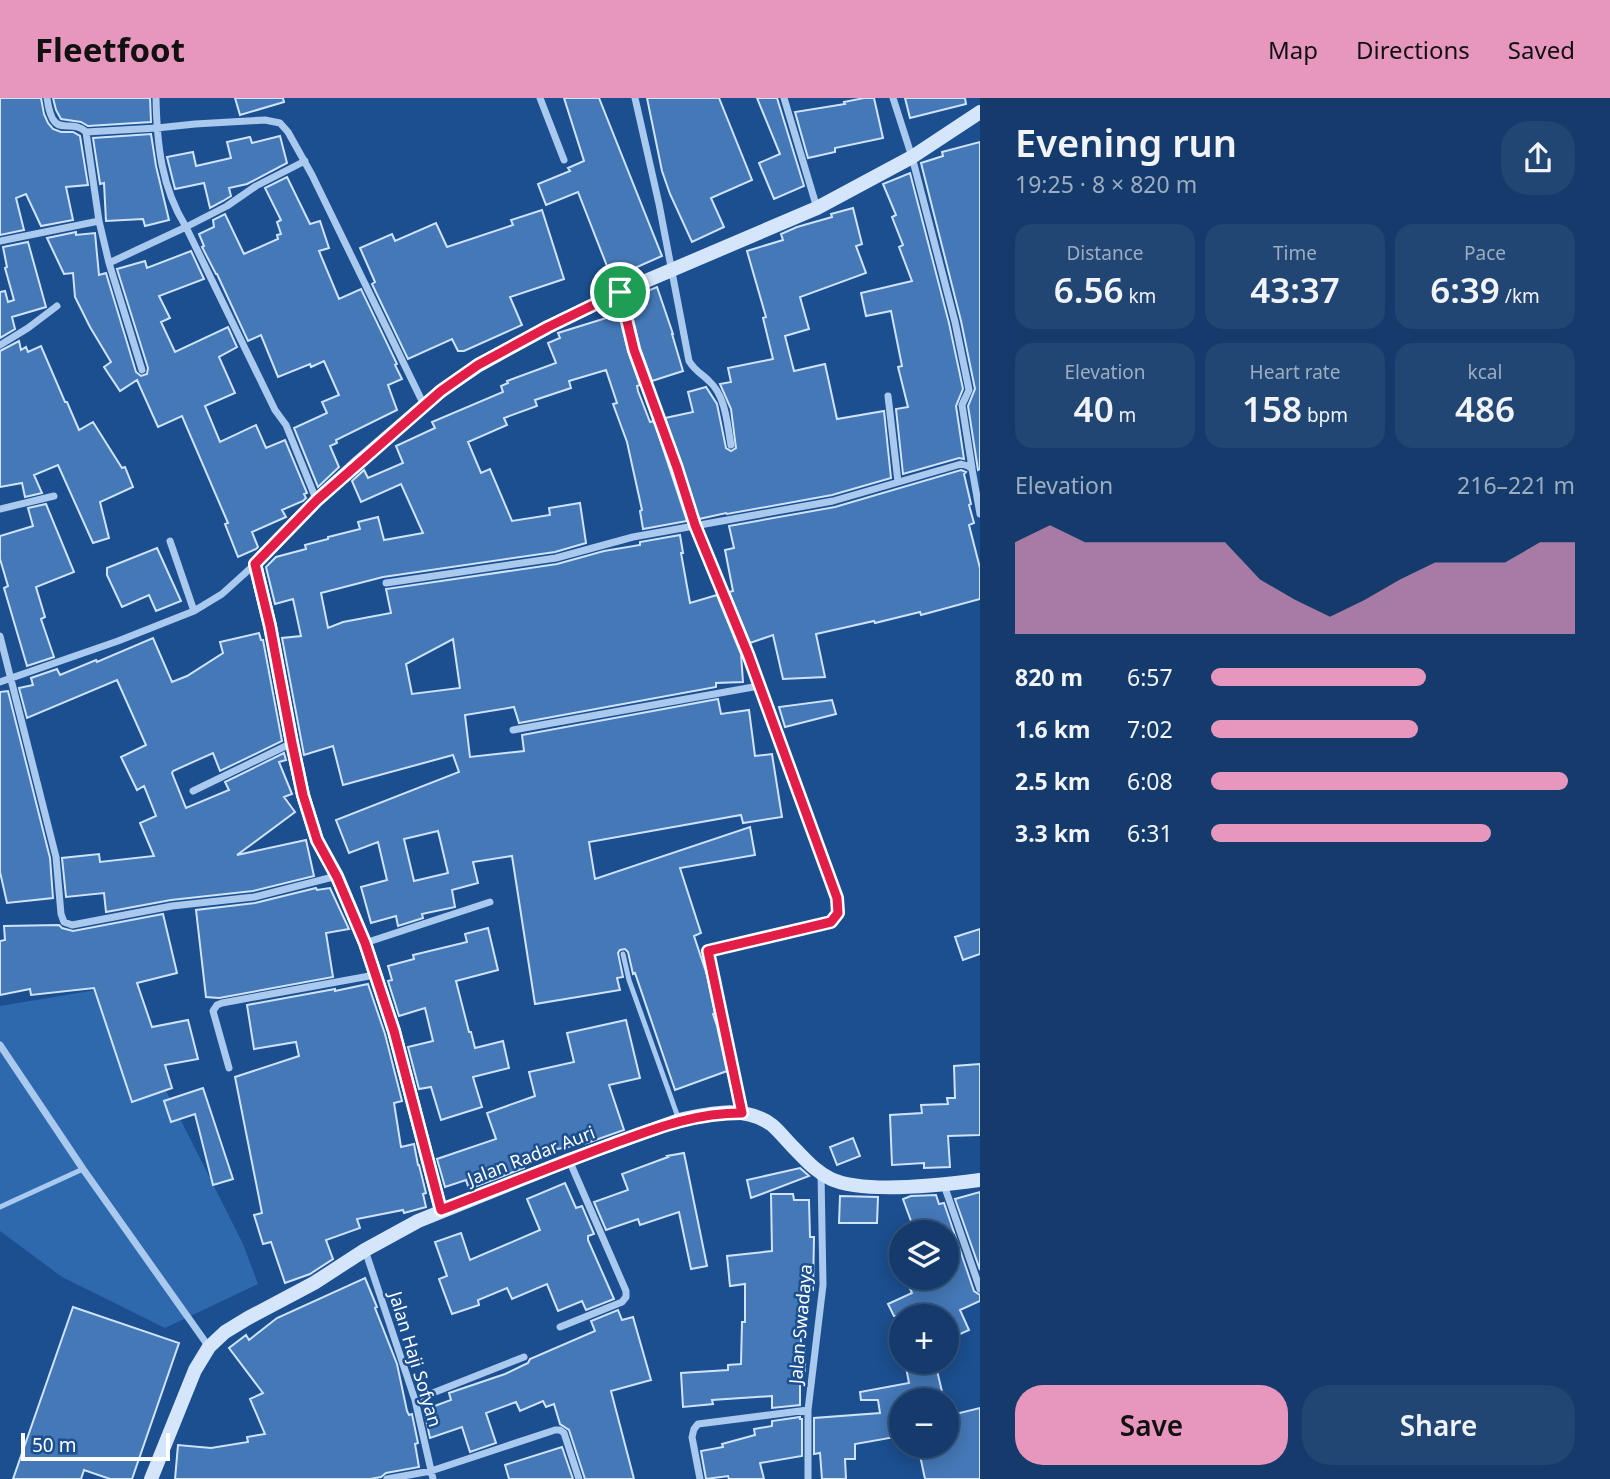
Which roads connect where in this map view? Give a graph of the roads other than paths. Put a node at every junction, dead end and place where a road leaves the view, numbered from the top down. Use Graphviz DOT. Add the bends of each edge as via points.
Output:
graph roads {
  1 [pos="47,98"];
  2 [pos="156,98"];
  3 [pos="540,98"];
  4 [pos="635,98"];
  5 [pos="784,98"];
  6 [pos="893,98"];
  7 [pos="980,112"];
  8 [pos="157,128"];
  9 [pos="86,132"];
  10 [pos="912,157"];
  11 [pos="564,160"];
  12 [pos="304,161"];
  13 [pos="817,208"];
  14 [pos="99,222"];
  15 [pos="186,227"];
  16 [pos="0,242"];
  17 [pos="109,263"];
  18 [pos="671,269"];
  19 [pos="620,292"];
  20 [pos="57,306"];
  21 [pos="0,345"];
  22 [pos="142,370"];
  23 [pos="888,396"];
  24 [pos="424,406"];
  25 [pos="731,444"];
  26 [pos="972,469"];
  27 [pos="898,482"];
  28 [pos="54,496"];
  29 [pos="317,500"];
  30 [pos="0,509"];
  31 [pos="980,514"];
  32 [pos="695,525"];
  33 [pos="170,541"];
  34 [pos="255,564"];
  35 [pos="386,583"];
  36 [pos="194,611"];
  37 [pos="0,636"];
  38 [pos="9,678"];
  39 [pos="0,682"];
  40 [pos="759,685"];
  41 [pos="513,730"];
  42 [pos="292,743"];
  43 [pos="194,791"];
  44 [pos="337,877"];
  45 [pos="490,902"];
  46 [pos="365,943"];
  47 [pos="622,954"];
  48 [pos="376,975"];
  49 [pos="0,1045"];
  50 [pos="229,1068"];
  51 [pos="742,1113"];
  52 [pos="679,1120"];
  53 [pos="569,1160"];
  54 [pos="83,1168"];
  55 [pos="821,1173"];
  56 [pos="980,1180"];
  57 [pos="944,1185"];
  58 [pos="0,1207"];
  59 [pos="441,1210"];
  60 [pos="365,1250"];
  61 [pos="980,1289"];
  62 [pos="560,1327"];
  63 [pos="209,1347"];
  64 [pos="524,1357"];
  65 [pos="415,1400"];
  66 [pos="808,1410"];
  67 [pos="432,1475"];
  68 [pos="151,1479"];
  69 [pos="387,1479"];
  70 [pos="579,1479"];
  71 [pos="700,1479"];
  72 [pos="808,1479"];
  1 -- 9 [label="street" via="55,123"];
  2 -- 8 [label="street"];
  3 -- 11 [label="street"];
  4 -- 18 [label="street"];
  5 -- 13 [label="street"];
  6 -- 10 [label="street"];
  7 -- 10 [label="street"];
  8 -- 9 [label="street"];
  8 -- 12 [label="street" via="275,121 285,127"];
  8 -- 15 [label="street" via="166,183"];
  9 -- 14 [label="street"];
  10 -- 13 [label="street"];
  10 -- 26 [label="street" via="967,379 969,390 962,405"];
  12 -- 15 [label="street"];
  12 -- 24 [label="street"];
  13 -- 18 [label="street"];
  14 -- 16 [label="street"];
  14 -- 17 [label="street"];
  15 -- 17 [label="street"];
  15 -- 29 [label="street" via="286,425"];
  17 -- 22 [label="street"];
  18 -- 19 [label="street"];
  18 -- 25 [label="street" via="689,361 722,400"];
  19 -- 24 [label="street" via="478,365"];
  19 -- 32 [label="street" via="634,350"];
  20 -- 21 [label="street"];
  23 -- 27 [label="street"];
  24 -- 29 [label="street"];
  26 -- 27 [label="street" via="961,464"];
  26 -- 31 [label="street"];
  27 -- 32 [label="street" via="833,500"];
  28 -- 30 [label="street"];
  29 -- 34 [label="street"];
  32 -- 35 [label="street" via="556,558"];
  32 -- 40 [label="street"];
  33 -- 36 [label="street"];
  34 -- 36 [label="street" via="222,594"];
  34 -- 42 [label="street"];
  36 -- 38 [label="street"];
  37 -- 38 [label="street"];
  38 -- 39 [label="street"];
  38 -- 44 [label="street" via="56,857 64,922 72,925 172,906 254,897"];
  40 -- 41 [label="street"];
  40 -- 51 [label="street" via="837,898 838,913 831,922 708,951"];
  42 -- 43 [label="street"];
  42 -- 44 [label="street" via="317,840"];
  44 -- 46 [label="street"];
  45 -- 46 [label="street"];
  46 -- 48 [label="street"];
  47 -- 52 [label="lane"];
  48 -- 50 [label="street" via="217,1005 213,1011"];
  48 -- 59 [label="street"];
  49 -- 54 [label="street"];
  51 -- 52 [label="street, Jalan Radar Auri"];
  51 -- 55 [label="street, Jalan Radar Auri" via="774,1126"];
  52 -- 53 [label="street, Jalan Radar Auri"];
  53 -- 59 [label="street, Jalan Radar Auri"];
  53 -- 62 [label="street" via="626,1297"];
  54 -- 58 [label="lane"];
  54 -- 63 [label="street"];
  55 -- 57 [label="street, Jalan Radar Auri" via="855,1185"];
  55 -- 66 [label="street, Jalan Swadaya" via="823,1285"];
  56 -- 57 [label="street, Jalan Radar Auri"];
  57 -- 61 [label="street"];
  59 -- 60 [label="street, Jalan Radar Auri"];
  60 -- 63 [label="street, Jalan Radar Auri" via="225,1332"];
  60 -- 65 [label="street, Jalan Haji Sofyan"];
  63 -- 68 [label="street, Jalan Radar Auri" via="195,1370"];
  64 -- 65 [label="street"];
  65 -- 67 [label="street, Jalan Haji Sofyan"];
  66 -- 71 [label="street" via="698,1424 692,1437"];
  66 -- 72 [label="street, Jalan Swadaya"];
  67 -- 69 [label="street"];
  67 -- 70 [label="street" via="560,1430"];
}
